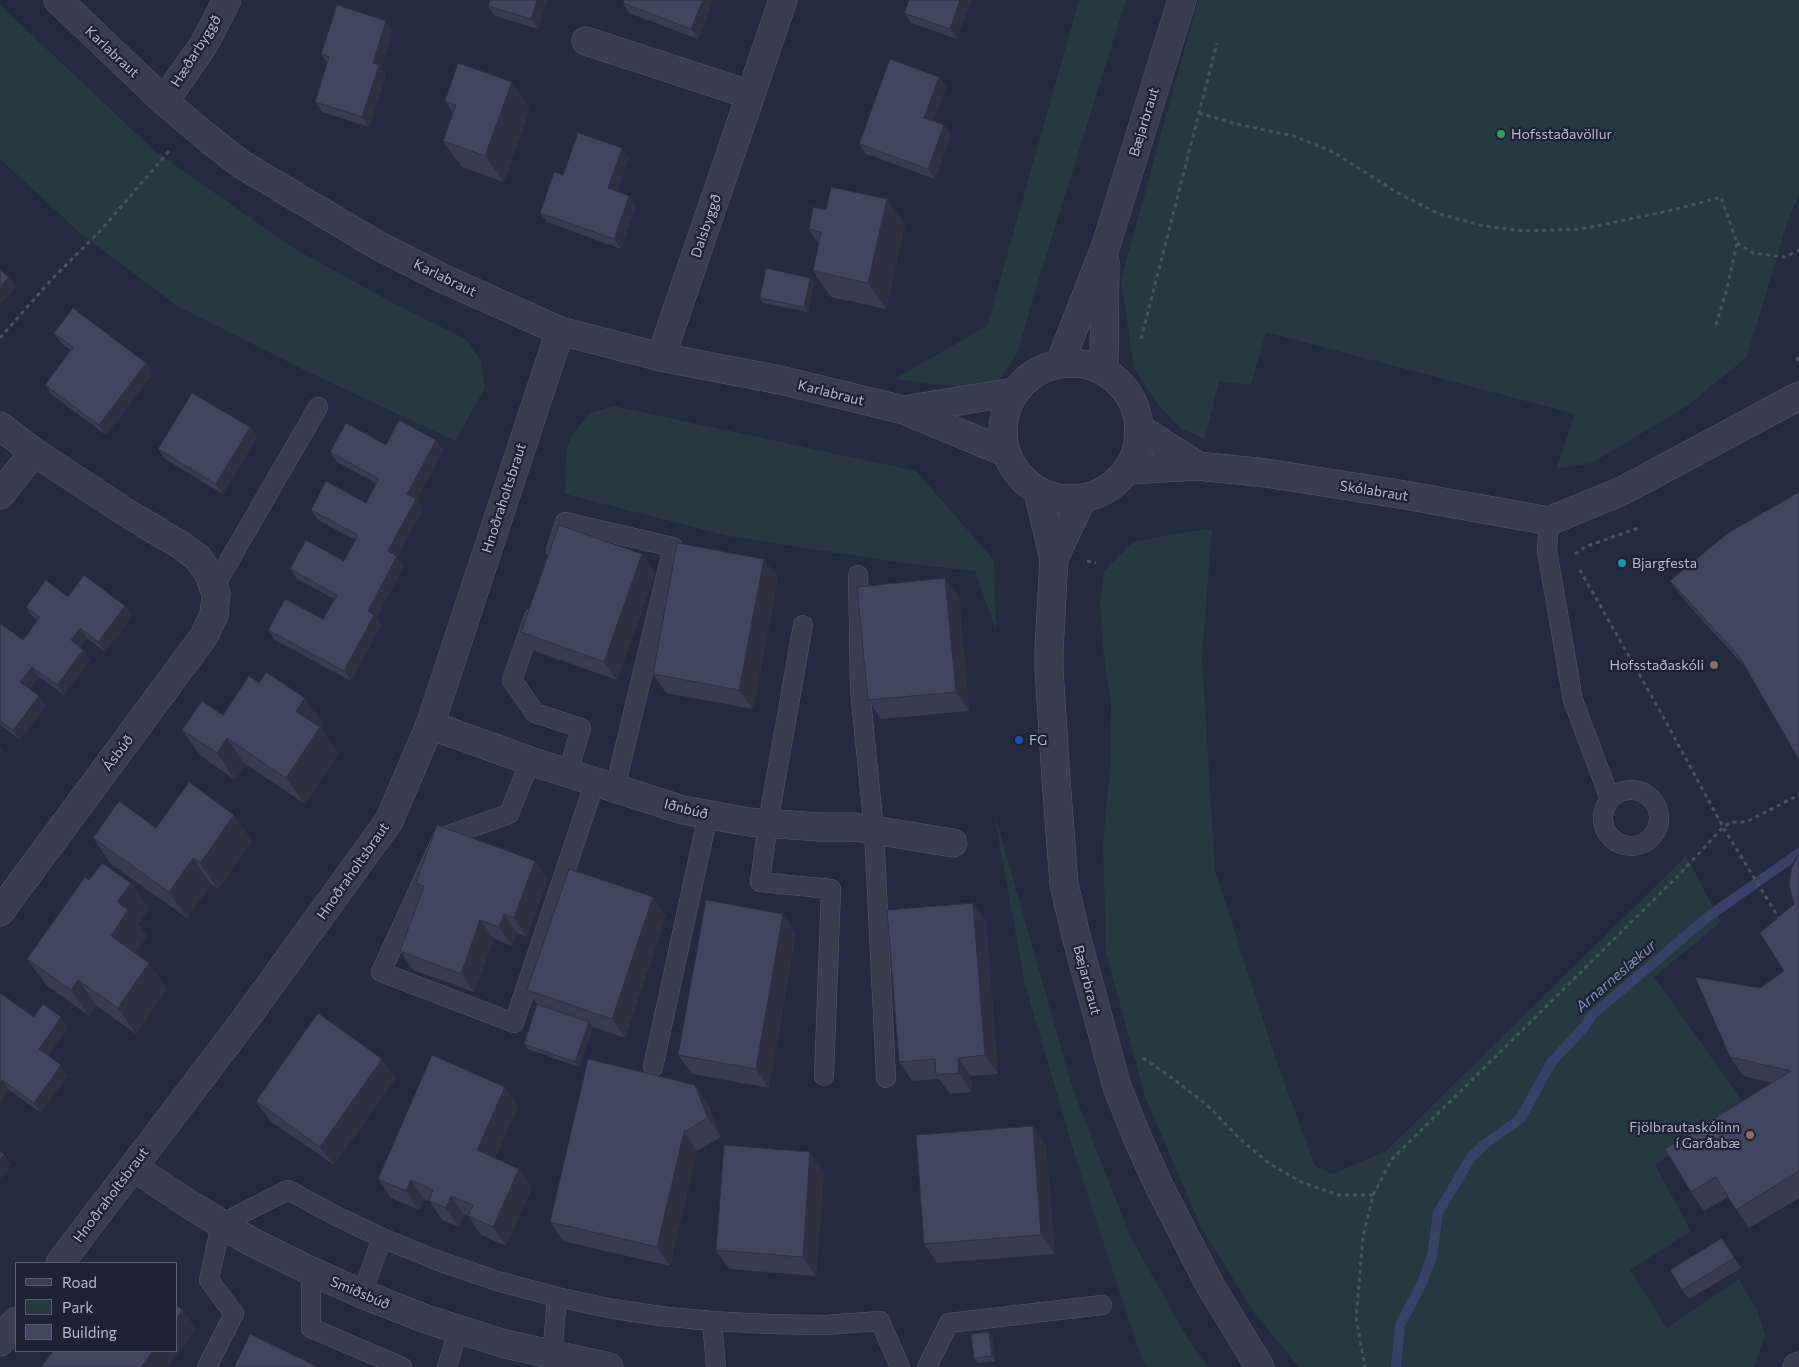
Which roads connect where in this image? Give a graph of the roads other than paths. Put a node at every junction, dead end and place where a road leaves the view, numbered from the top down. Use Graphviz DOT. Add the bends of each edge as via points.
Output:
graph roads {
  1 [pos="58,0"];
  2 [pos="227,0"];
  3 [pos="783,0"];
  4 [pos="1182,0"];
  5 [pos="586,41"];
  6 [pos="751,95"];
  7 [pos="164,101"];
  8 [pos="1106,245"];
  9 [pos="560,332"];
  10 [pos="661,357"];
  11 [pos="1060,363"];
  12 [pos="1104,370"];
  13 [pos="1014,392"];
  14 [pos="1799,396"];
  15 [pos="318,407"];
  16 [pos="904,410"];
  17 [pos="0,426"];
  18 [pos="1139,428"];
  19 [pos="34,452"];
  20 [pos="1005,452"];
  21 [pos="1198,466"];
  22 [pos="1128,470"];
  23 [pos="1038,492"];
  24 [pos="0,495"];
  25 [pos="1082,499"];
  26 [pos="1549,521"];
  27 [pos="1054,558"];
  28 [pos="550,568"];
  29 [pos="858,575"];
  30 [pos="214,587"];
  31 [pos="540,596"];
  32 [pos="803,625"];
  33 [pos="430,725"];
  34 [pos="530,761"];
  35 [pos="568,773"];
  36 [pos="605,785"];
  37 [pos="1610,799"];
  38 [pos="708,815"];
  39 [pos="768,823"];
  40 [pos="874,830"];
  41 [pos="952,843"];
  42 [pos="0,912"];
  43 [pos="653,1067"];
  44 [pos="824,1076"];
  45 [pos="886,1078"];
  46 [pos="133,1167"];
  47 [pos="221,1224"];
  48 [pos="382,1238"];
  49 [pos="61,1262"];
  50 [pos="310,1271"];
  51 [pos="362,1294"];
  52 [pos="557,1297"];
  53 [pos="1102,1306"];
  54 [pos="15,1322"];
  55 [pos="712,1322"];
  56 [pos="458,1330"];
  57 [pos="0,1342"];
  58 [pos="552,1356"];
  59 [pos="207,1367"];
  60 [pos="402,1367"];
  61 [pos="447,1367"];
  62 [pos="605,1367"];
  63 [pos="716,1367"];
  64 [pos="900,1367"];
  65 [pos="927,1367"];
  66 [pos="1260,1367"];
  1 -- 7 [label="street, Karlabraut"];
  2 -- 7 [label="street, Hæðarbyggð" via="203,46"];
  3 -- 6 [label="street, Dalsbyggð"];
  4 -- 8 [label="street, Bæjarbraut"];
  5 -- 6 [label="street"];
  6 -- 10 [label="street, Dalsbyggð"];
  7 -- 9 [label="street, Karlabraut" via="242,164 377,245"];
  8 -- 11 [label="street, Bæjarbraut"];
  8 -- 12 [label="street, Bæjarbraut"];
  9 -- 10 [label="street, Karlabraut"];
  9 -- 33 [label="street, Hnoðraholtsbraut"];
  10 -- 16 [label="street, Karlabraut" via="780,380"];
  11 -- 12 [label="street" via="1083,362"];
  11 -- 13 [label="street" via="1041,368"];
  12 -- 18 [label="street" via="1127,390 1138,414"];
  13 -- 16 [label="street, Karlabraut"];
  13 -- 20 [label="street" via="1002,425"];
  14 -- 26 [label="street" via="1622,491"];
  15 -- 30 [label="lane"];
  16 -- 20 [label="street, Karlabraut"];
  17 -- 19 [label="street, Ásbúð"];
  18 -- 21 [label="street, Skólabraut"];
  18 -- 22 [label="street" via="1136,450"];
  19 -- 24 [label="street"];
  19 -- 30 [label="street, Ásbúð" via="180,544 198,558 210,574"];
  20 -- 23 [label="street" via="1015,472"];
  21 -- 22 [label="street, Skólabraut"];
  21 -- 26 [label="street, Skólabraut" via="1370,490"];
  22 -- 25 [label="street" via="1100,494"];
  23 -- 25 [label="street" via="1059,499"];
  23 -- 27 [label="street, Bæjarbraut"];
  25 -- 27 [label="street, Bæjarbraut"];
  26 -- 37 [label="lane" via="1547,552 1573,700"];
  27 -- 66 [label="street, Bæjarbraut" via="1050,679 1064,884 1074,932 1117,1087 1137,1137 1211,1287"];
  28 -- 36 [label="lane" via="565,522 673,547"];
  29 -- 40 [label="lane" via="860,690"];
  30 -- 42 [label="street, Ásbúð" via="214,615 204,636"];
  31 -- 35 [label="lane" via="512,680 535,714 581,728"];
  32 -- 39 [label="lane"];
  33 -- 34 [label="street, Iðnbúð"];
  33 -- 46 [label="street, Hnoðraholtsbraut" via="389,821"];
  34 -- 35 [label="street, Iðnbúð"];
  34 -- 36 [label="lane" via="510,814 443,837 381,972 514,1023"];
  35 -- 36 [label="street, Iðnbúð"];
  36 -- 38 [label="street, Iðnbúð"];
  38 -- 39 [label="street, Iðnbúð"];
  38 -- 43 [label="lane"];
  39 -- 40 [label="street, Iðnbúð"];
  39 -- 44 [label="lane" via="760,882 832,889"];
  40 -- 41 [label="street, Iðnbúð"];
  40 -- 45 [label="lane"];
  46 -- 47 [label="street, Smiðsbúð"];
  46 -- 49 [label="street, Hnoðraholtsbraut"];
  47 -- 48 [label="lane" via="288,1190"];
  47 -- 50 [label="street, Smiðsbúð"];
  47 -- 59 [label="lane" via="209,1280 234,1314"];
  48 -- 51 [label="lane"];
  48 -- 52 [label="lane" via="497,1281"];
  50 -- 51 [label="street, Smiðsbúð"];
  50 -- 60 [label="lane" via="311,1328"];
  51 -- 56 [label="street, Smiðsbúð"];
  52 -- 55 [label="lane" via="608,1308"];
  52 -- 58 [label="lane"];
  53 -- 65 [label="lane" via="949,1323"];
  54 -- 57 [label="street"];
  55 -- 63 [label="lane"];
  55 -- 64 [label="lane" via="824,1325 880,1321"];
  56 -- 58 [label="street, Smiðsbúð"];
  56 -- 61 [label="lane"];
  58 -- 62 [label="street, Smiðsbúð"];
}
